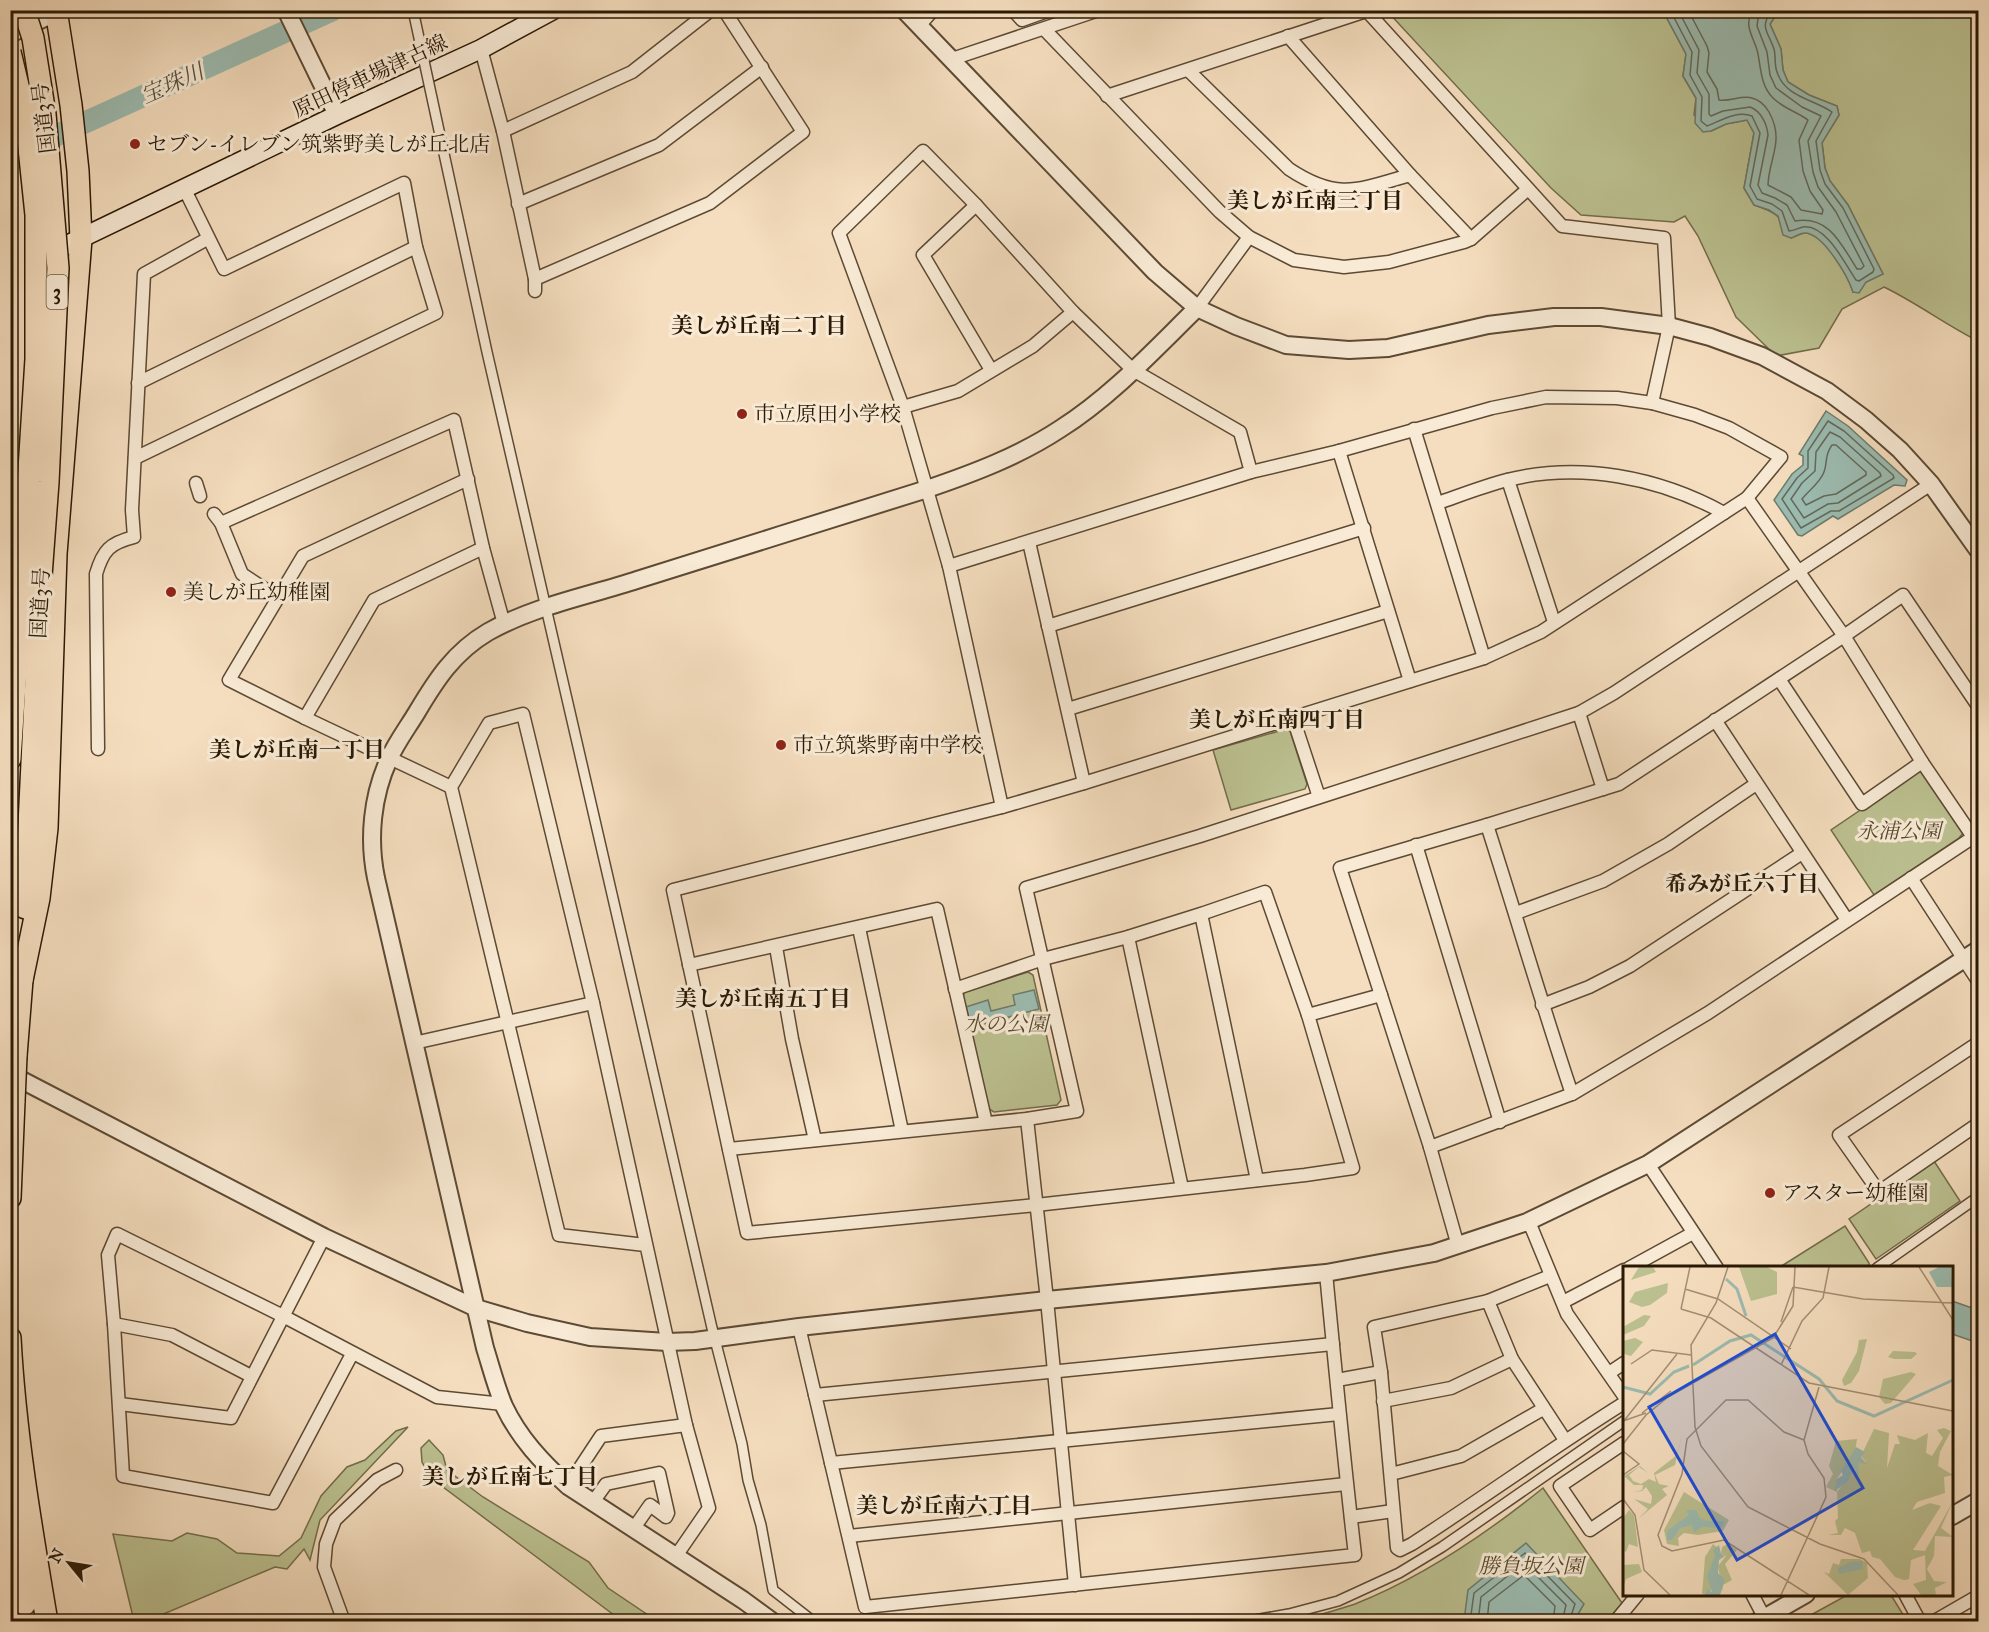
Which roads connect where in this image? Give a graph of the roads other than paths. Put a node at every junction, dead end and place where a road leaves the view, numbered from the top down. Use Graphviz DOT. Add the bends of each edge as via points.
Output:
graph roads {
  1 [pos="24,10"];
  2 [pos="34,10"];
  3 [pos="286,10"];
  4 [pos="413,10"];
  5 [pos="553,10"];
  6 [pos="711,10"];
  7 [pos="724,10"];
  8 [pos="904,10"];
  9 [pos="933,10"];
  10 [pos="1013,10"];
  11 [pos="1050,10"];
  12 [pos="1099,10"];
  13 [pos="58,11"];
  14 [pos="1366,11"];
  15 [pos="919,26"];
  16 [pos="1044,29"];
  17 [pos="10,34"];
  18 [pos="1287,36"];
  19 [pos="33,38"];
  20 [pos="481,49"];
  21 [pos="10,52"];
  22 [pos="952,59"];
  23 [pos="762,67"];
  24 [pos="1188,70"];
  25 [pos="10,88"];
  26 [pos="1107,96"];
  27 [pos="337,115"];
  28 [pos="503,131"];
  29 [pos="13,174"];
  30 [pos="1410,175"];
  31 [pos="1527,189"];
  32 [pos="185,190"];
  33 [pos="518,204"];
  34 [pos="976,205"];
  35 [pos="36,215"];
  36 [pos="1249,237"];
  37 [pos="81,239"];
  38 [pos="207,239"];
  39 [pos="1471,239"];
  40 [pos="416,247"];
  41 [pos="14,270"];
  42 [pos="1197,308"];
  43 [pos="1073,312"];
  44 [pos="1669,326"];
  45 [pos="992,370"];
  46 [pos="1133,370"];
  47 [pos="138,383"];
  48 [pos="1652,404"];
  49 [pos="903,407"];
  50 [pos="1414,429"];
  51 [pos="1339,451"];
  52 [pos="135,458"];
  53 [pos="1251,472"];
  54 [pos="468,479"];
  55 [pos="1508,480"];
  56 [pos="1931,484"];
  57 [pos="927,489"];
  58 [pos="1747,498"];
  59 [pos="1438,503"];
  60 [pos="1724,513"];
  61 [pos="1364,528"];
  62 [pos="1029,542"];
  63 [pos="483,548"];
  64 [pos="1978,550"];
  65 [pos="11,557"];
  66 [pos="949,566"];
  67 [pos="1798,571"];
  68 [pos="32,579"];
  69 [pos="277,597"];
  70 [pos="546,607"];
  71 [pos="1389,611"];
  72 [pos="1554,622"];
  73 [pos="504,624"];
  74 [pos="1048,626"];
  75 [pos="1844,636"];
  76 [pos="1484,658"];
  77 [pos="1779,679"];
  78 [pos="1410,681"];
  79 [pos="1978,706"];
  80 [pos="1068,709"];
  81 [pos="1580,713"];
  82 [pos="305,718"];
  83 [pos="1293,718"];
  84 [pos="1715,720"];
  85 [pos="98,749"];
  86 [pos="389,758"];
  87 [pos="10,759"];
  88 [pos="1922,762"];
  89 [pos="1084,783"];
  90 [pos="1756,784"];
  91 [pos="451,787"];
  92 [pos="1603,789"];
  93 [pos="1319,797"];
  94 [pos="1002,807"];
  95 [pos="1486,825"];
  96 [pos="1976,835"];
  97 [pos="1416,845"];
  98 [pos="1802,853"];
  99 [pos="1911,878"];
  100 [pos="1516,913"];
  101 [pos="1201,914"];
  102 [pos="1847,920"];
  103 [pos="859,928"];
  104 [pos="1128,937"];
  105 [pos="776,947"];
  106 [pos="1972,954"];
  107 [pos="1043,959"];
  108 [pos="689,965"];
  109 [pos="22,980"];
  110 [pos="1978,981"];
  111 [pos="955,989"];
  112 [pos="1381,995"];
  113 [pos="593,1003"];
  114 [pos="1542,1005"];
  115 [pos="1308,1015"];
  116 [pos="509,1021"];
  117 [pos="414,1043"];
  118 [pos="1978,1043"];
  119 [pos="13,1065"];
  120 [pos="1572,1094"];
  121 [pos="1027,1119"];
  122 [pos="1500,1122"];
  123 [pos="986,1123"];
  124 [pos="1978,1124"];
  125 [pos="902,1131"];
  126 [pos="815,1140"];
  127 [pos="1430,1147"];
  128 [pos="729,1149"];
  129 [pos="1648,1164"];
  130 [pos="1257,1180"];
  131 [pos="1182,1188"];
  132 [pos="1978,1197"];
  133 [pos="10,1198"];
  134 [pos="1036,1205"];
  135 [pos="1527,1222"];
  136 [pos="1693,1233"];
  137 [pos="324,1236"];
  138 [pos="645,1245"];
  139 [pos="1458,1246"];
  140 [pos="1633,1266"];
  141 [pos="1716,1266"];
  142 [pos="1880,1266"];
  143 [pos="1623,1271"];
  144 [pos="1326,1273"];
  145 [pos="1550,1276"];
  146 [pos="1047,1300"];
  147 [pos="1488,1301"];
  148 [pos="1563,1302"];
  149 [pos="476,1308"];
  150 [pos="283,1316"];
  151 [pos="114,1324"];
  152 [pos="799,1327"];
  153 [pos="10,1338"];
  154 [pos="715,1339"];
  155 [pos="668,1342"];
  156 [pos="1333,1344"];
  157 [pos="352,1354"];
  158 [pos="1512,1359"];
  159 [pos="1623,1364"];
  160 [pos="1053,1370"];
  161 [pos="1381,1372"];
  162 [pos="1609,1373"];
  163 [pos="251,1376"];
  164 [pos="1337,1380"];
  165 [pos="1623,1394"];
  166 [pos="815,1395"];
  167 [pos="1383,1401"];
  168 [pos="120,1404"];
  169 [pos="503,1404"];
  170 [pos="1623,1404"];
  171 [pos="1543,1409"];
  172 [pos="1339,1414"];
  173 [pos="1623,1422"];
  174 [pos="686,1425"];
  175 [pos="1565,1440"];
  176 [pos="1061,1441"];
  177 [pos="1623,1444"];
  178 [pos="831,1463"];
  179 [pos="396,1470"];
  180 [pos="10,1472"];
  181 [pos="1391,1473"];
  182 [pos="1346,1484"];
  183 [pos="568,1486"];
  184 [pos="1978,1501"];
  185 [pos="593,1502"];
  186 [pos="1623,1508"];
  187 [pos="1393,1511"];
  188 [pos="1067,1513"];
  189 [pos="1953,1515"];
  190 [pos="1351,1517"];
  191 [pos="634,1528"];
  192 [pos="849,1536"];
  193 [pos="10,1556"];
  194 [pos="676,1556"];
  195 [pos="1075,1585"];
  196 [pos="1636,1596"];
  197 [pos="1753,1596"];
  198 [pos="1802,1596"];
  199 [pos="1906,1596"];
  200 [pos="1978,1596"];
  201 [pos="27,1613"];
  202 [pos="1760,1619"];
  203 [pos="47,1622"];
  204 [pos="345,1622"];
  205 [pos="773,1622"];
  206 [pos="813,1622"];
  207 [pos="1243,1622"];
  208 [pos="1615,1622"];
  209 [pos="1920,1622"];
  210 [pos="1933,1622"];
  1 -- 19 [label="highway, 国道3号 / 3, bridge"];
  2 -- 19 [label="highway"];
  3 -- 27 [label="street"];
  4 -- 70 [label="street, bridge"];
  5 -- 20 [label="main road, 原田停車場津古線"];
  6 -- 28 [label="street" via="632,72"];
  7 -- 23 [label="street"];
  8 -- 15 [label="street"];
  9 -- 15 [label="street"];
  10 -- 11 [label="street" via="1022,20"];
  12 -- 16 [label="street"];
  13 -- 17 [label="street"];
  13 -- 37 [label="highway" via="78,171"];
  14 -- 18 [label="street"];
  14 -- 31 [label="street"];
  15 -- 22 [label="street"];
  16 -- 22 [label="street"];
  16 -- 26 [label="street"];
  18 -- 24 [label="street"];
  18 -- 30 [label="street"];
  19 -- 68 [label="highway, 国道3号 / 3, bridge" via="45,114 58,268 48,482"];
  20 -- 27 [label="main road, 原田停車場津古線"];
  20 -- 28 [label="street"];
  21 -- 35 [label="highway, 国道3号 / 3, bridge" via="26,119"];
  22 -- 42 [label="street" via="1155,272"];
  23 -- 33 [label="street" via="658,145"];
  23 -- 33 [label="street" via="803,132 710,203 535,285"];
  24 -- 26 [label="street"];
  24 -- 30 [label="street" via="1289,169 1309,182 1357,190"];
  25 -- 35 [label="highway, bridge"];
  26 -- 36 [label="street"];
  27 -- 32 [label="main road, 原田停車場津古線"];
  28 -- 33 [label="street"];
  29 -- 41 [label="highway"];
  30 -- 39 [label="street"];
  31 -- 39 [label="street"];
  31 -- 44 [label="street" via="1562,226 1664,238"];
  32 -- 37 [label="main road, 原田停車場津古線"];
  32 -- 38 [label="street"];
  34 -- 43 [label="street"];
  34 -- 45 [label="street" via="923,255"];
  34 -- 49 [label="street" via="922,151 839,233"];
  35 -- 68 [label="highway, 国道3号 / 3, bridge"];
  36 -- 39 [label="street" via="1294,260 1344,267 1389,262"];
  36 -- 42 [label="street"];
  37 -- 41 [label="main road, 原田停車場津古線"];
  37 -- 109 [label="highway" via="57,532 47,828 39,898"];
  38 -- 40 [label="street" via="224,269 404,183"];
  38 -- 47 [label="street" via="144,274"];
  40 -- 47 [label="street"];
  40 -- 52 [label="street" via="436,313"];
  41 -- 65 [label="highway" via="18,418"];
  42 -- 44 [label="street" via="1286,345 1349,350 1388,348 1488,325 1554,317 1601,317"];
  42 -- 46 [label="street"];
  43 -- 45 [label="street" via="1033,346"];
  43 -- 46 [label="street"];
  44 -- 48 [label="street"];
  44 -- 56 [label="street" via="1762,356 1827,391 1900,450"];
  45 -- 49 [label="street" via="958,391"];
  46 -- 53 [label="street" via="1240,432"];
  46 -- 57 [label="street" via="1060,429 1009,458"];
  47 -- 52 [label="street"];
  48 -- 50 [label="street" via="1617,398 1546,397"];
  48 -- 58 [label="street" via="1729,428 1781,457"];
  49 -- 57 [label="street"];
  50 -- 51 [label="street"];
  50 -- 59 [label="street"];
  51 -- 53 [label="street"];
  51 -- 61 [label="street"];
  52 -- 85 [label="street" via="134,537 107,549 96,574"];
  53 -- 62 [label="street"];
  54 -- 63 [label="street"];
  54 -- 69 [label="street" via="303,556"];
  54 -- 69 [label="street" via="454,420 218,518 242,574"];
  55 -- 59 [label="street"];
  55 -- 60 [label="street" via="1569,472 1617,475 1678,492"];
  55 -- 72 [label="street"];
  56 -- 64 [label="street"];
  56 -- 67 [label="street"];
  57 -- 66 [label="street"];
  57 -- 70 [label="street"];
  58 -- 60 [label="street"];
  58 -- 67 [label="street"];
  59 -- 76 [label="street"];
  60 -- 72 [label="street"];
  61 -- 71 [label="street"];
  61 -- 74 [label="street"];
  62 -- 66 [label="street"];
  62 -- 74 [label="street"];
  63 -- 73 [label="street"];
  63 -- 82 [label="street" via="374,600"];
  66 -- 94 [label="street"];
  67 -- 75 [label="street"];
  67 -- 81 [label="street"];
  68 -- 87 [label="highway, 国道3号 / 3"];
  68 -- 109 [label="highway, 国道3号 / 3"];
  69 -- 82 [label="street" via="230,680"];
  70 -- 73 [label="street"];
  70 -- 154 [label="street"];
  71 -- 78 [label="street"];
  71 -- 80 [label="street"];
  72 -- 76 [label="street"];
  73 -- 86 [label="street" via="467,647 439,675"];
  74 -- 80 [label="street"];
  75 -- 77 [label="street"];
  75 -- 79 [label="street" via="1903,595"];
  75 -- 88 [label="street"];
  76 -- 78 [label="street"];
  77 -- 84 [label="street"];
  77 -- 88 [label="street" via="1862,804"];
  78 -- 83 [label="street"];
  80 -- 89 [label="street"];
  81 -- 92 [label="street"];
  81 -- 93 [label="street"];
  82 -- 86 [label="street"];
  83 -- 89 [label="street"];
  83 -- 93 [label="street"];
  84 -- 90 [label="street"];
  84 -- 92 [label="street" via="1619,784"];
  86 -- 91 [label="street"];
  86 -- 117 [label="street" via="374,813 373,864"];
  88 -- 96 [label="street"];
  89 -- 94 [label="street"];
  90 -- 98 [label="street"];
  90 -- 100 [label="street" via="1668,844 1603,881"];
  91 -- 113 [label="street" via="489,723 524,714"];
  91 -- 116 [label="street"];
  92 -- 95 [label="street"];
  93 -- 107 [label="street" via="1026,888"];
  94 -- 108 [label="street" via="673,890"];
  95 -- 97 [label="street"];
  95 -- 100 [label="street"];
  96 -- 99 [label="street"];
  97 -- 112 [label="street" via="1340,868"];
  97 -- 122 [label="street"];
  98 -- 102 [label="street"];
  98 -- 114 [label="street" via="1630,966"];
  99 -- 102 [label="street"];
  99 -- 106 [label="street"];
  100 -- 114 [label="street"];
  101 -- 104 [label="street"];
  101 -- 115 [label="street" via="1265,892"];
  101 -- 130 [label="street"];
  102 -- 120 [label="street" via="1708,1013"];
  103 -- 105 [label="street"];
  103 -- 111 [label="street" via="937,909"];
  103 -- 125 [label="street"];
  104 -- 107 [label="street"];
  104 -- 131 [label="street"];
  105 -- 108 [label="street"];
  105 -- 126 [label="street"];
  106 -- 110 [label="street"];
  106 -- 129 [label="street"];
  107 -- 111 [label="street"];
  107 -- 121 [label="street" via="1077,1111"];
  108 -- 128 [label="street"];
  109 -- 119 [label="highway, 国道3号 / 3"];
  111 -- 123 [label="street"];
  112 -- 115 [label="street"];
  112 -- 127 [label="street"];
  113 -- 116 [label="street"];
  113 -- 138 [label="street"];
  114 -- 120 [label="street"];
  115 -- 130 [label="street" via="1353,1168"];
  116 -- 117 [label="street"];
  116 -- 138 [label="street" via="559,1235"];
  117 -- 149 [label="street"];
  118 -- 124 [label="street" via="1839,1135 1879,1192"];
  119 -- 133 [label="highway, 国道3号 / 3, bridge"];
  119 -- 137 [label="street"];
  120 -- 122 [label="street"];
  121 -- 123 [label="street"];
  121 -- 134 [label="street"];
  122 -- 127 [label="street"];
  123 -- 125 [label="street"];
  125 -- 126 [label="street"];
  126 -- 128 [label="street"];
  127 -- 139 [label="street"];
  128 -- 134 [label="street" via="747,1233"];
  129 -- 135 [label="street"];
  129 -- 136 [label="street"];
  130 -- 131 [label="street"];
  131 -- 134 [label="street"];
  132 -- 142 [label="street"];
  134 -- 146 [label="street"];
  135 -- 139 [label="street"];
  135 -- 145 [label="street"];
  136 -- 140 [label="street"];
  136 -- 141 [label="street"];
  137 -- 149 [label="street"];
  137 -- 150 [label="street"];
  138 -- 155 [label="street"];
  139 -- 144 [label="street"];
  143 -- 148 [label="street"];
  144 -- 146 [label="street"];
  144 -- 156 [label="street"];
  145 -- 147 [label="street"];
  145 -- 148 [label="street"];
  146 -- 152 [label="street"];
  146 -- 160 [label="street"];
  147 -- 158 [label="street"];
  147 -- 161 [label="street" via="1374,1327"];
  148 -- 162 [label="street" via="1567,1314"];
  149 -- 155 [label="street" via="590,1337"];
  149 -- 169 [label="street"];
  150 -- 151 [label="street" via="117,1234 108,1255"];
  150 -- 157 [label="street"];
  150 -- 163 [label="street"];
  151 -- 163 [label="street" via="172,1335"];
  151 -- 168 [label="street"];
  152 -- 154 [label="street"];
  152 -- 166 [label="street"];
  153 -- 203 [label="highway" via="27,1503"];
  154 -- 155 [label="street"];
  154 -- 206 [label="street" via="773,1590"];
  155 -- 174 [label="street"];
  156 -- 160 [label="street"];
  156 -- 164 [label="street"];
  157 -- 168 [label="street" via="273,1503 123,1476"];
  157 -- 169 [label="street" via="435,1402"];
  158 -- 167 [label="street" via="1451,1388"];
  158 -- 171 [label="street"];
  159 -- 162 [label="street"];
  160 -- 166 [label="street"];
  160 -- 176 [label="street"];
  161 -- 164 [label="street"];
  161 -- 167 [label="street"];
  162 -- 165 [label="street"];
  163 -- 168 [label="street" via="231,1419"];
  164 -- 172 [label="street"];
  166 -- 178 [label="street"];
  167 -- 181 [label="street"];
  169 -- 183 [label="street" via="524,1439"];
  170 -- 175 [label="street"];
  171 -- 175 [label="street"];
  171 -- 181 [label="street" via="1461,1455"];
  172 -- 176 [label="street"];
  172 -- 182 [label="street"];
  173 -- 207 [label="street" via="1399,1573 1338,1601"];
  174 -- 183 [label="street" via="601,1436"];
  174 -- 194 [label="street" via="709,1508"];
  175 -- 187 [label="street" via="1484,1498 1401,1550 1397,1548"];
  176 -- 178 [label="street"];
  176 -- 188 [label="street"];
  177 -- 186 [label="street" via="1560,1486 1590,1530"];
  178 -- 192 [label="street"];
  179 -- 204 [label="street" via="377,1480 335,1520 326,1544 324,1567"];
  180 -- 201 [label="main road" via="26,1577"];
  181 -- 187 [label="street"];
  182 -- 188 [label="street"];
  182 -- 190 [label="street"];
  183 -- 185 [label="street"];
  184 -- 189 [label="street"];
  185 -- 191 [label="street"];
  185 -- 191 [label="street" via="606,1484 658,1473 668,1513 666,1517 650,1505"];
  187 -- 190 [label="street"];
  188 -- 192 [label="street"];
  188 -- 195 [label="street"];
  190 -- 195 [label="street" via="1355,1555"];
  191 -- 194 [label="street"];
  192 -- 195 [label="street" via="865,1607"];
  193 -- 201 [label="main road"];
  194 -- 205 [label="street"];
  196 -- 208 [label="street"];
  197 -- 202 [label="street"];
  198 -- 202 [label="street"];
  199 -- 209 [label="street"];
  200 -- 210 [label="street"];
}
